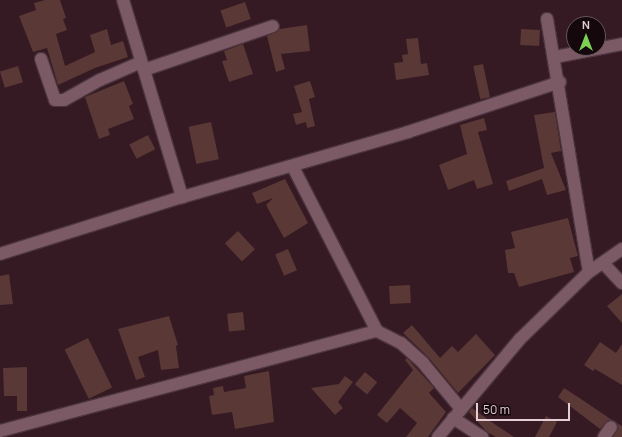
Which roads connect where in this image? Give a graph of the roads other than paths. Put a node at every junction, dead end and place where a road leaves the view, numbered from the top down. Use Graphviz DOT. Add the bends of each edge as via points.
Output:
graph roads {
  1 [pos="123,0"];
  2 [pos="547,19"];
  3 [pos="273,26"];
  4 [pos="622,44"];
  5 [pos="555,57"];
  6 [pos="41,58"];
  7 [pos="143,66"];
  8 [pos="560,82"];
  9 [pos="293,167"];
  10 [pos="182,197"];
  11 [pos="622,249"];
  12 [pos="0,254"];
  13 [pos="604,264"];
  14 [pos="589,272"];
  15 [pos="622,283"];
  16 [pos="377,331"];
  17 [pos="457,414"];
  18 [pos="0,431"];
  19 [pos="17,432"];
  20 [pos="438,437"];
  21 [pos="482,437"];
  1 -- 7 [label="street"];
  2 -- 5 [label="street"];
  3 -- 7 [label="street"];
  4 -- 5 [label="street"];
  5 -- 8 [label="street"];
  6 -- 7 [label="street" via="55,100 64,100 100,80"];
  7 -- 10 [label="street"];
  8 -- 9 [label="street"];
  8 -- 14 [label="street"];
  9 -- 10 [label="street"];
  9 -- 16 [label="street"];
  10 -- 12 [label="street"];
  11 -- 13 [label="street"];
  13 -- 14 [label="street"];
  13 -- 15 [label="street"];
  14 -- 17 [label="street" via="520,339"];
  16 -- 17 [label="street" via="401,343 423,363"];
  16 -- 19 [label="street"];
  17 -- 20 [label="street"];
  17 -- 21 [label="street"];
  18 -- 19 [label="street"];
}
